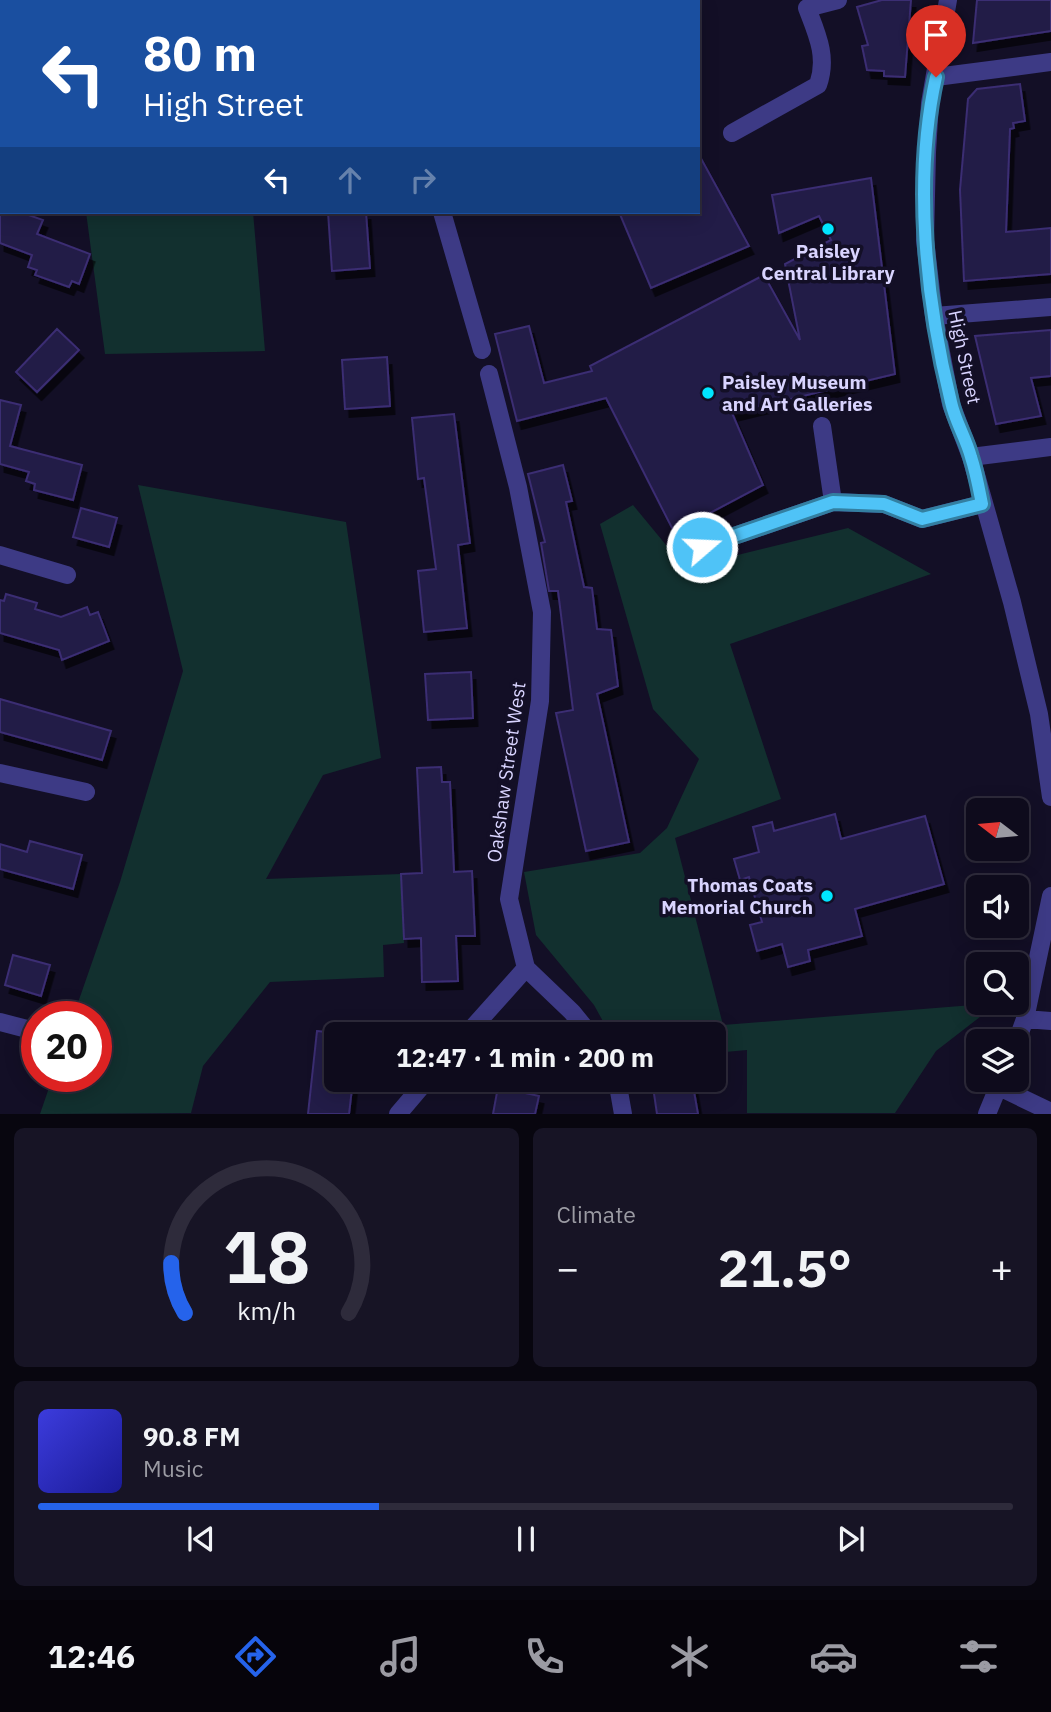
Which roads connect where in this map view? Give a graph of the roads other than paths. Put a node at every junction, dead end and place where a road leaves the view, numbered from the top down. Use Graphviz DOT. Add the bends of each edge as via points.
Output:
graph roads {
  1 [pos="838,0"];
  2 [pos="948,0"];
  3 [pos="1051,62"];
  4 [pos="936,77"];
  5 [pos="732,133"];
  6 [pos="443,214"];
  7 [pos="1051,307"];
  8 [pos="934,316"];
  9 [pos="482,350"];
  10 [pos="489,374"];
  11 [pos="822,426"];
  12 [pos="1051,447"];
  13 [pos="971,457"];
  14 [pos="833,502"];
  15 [pos="982,504"];
  16 [pos="702,547"];
  17 [pos="0,555"];
  18 [pos="67,575"];
  19 [pos="0,772"];
  20 [pos="86,792"];
  21 [pos="1051,797"];
  22 [pos="1051,896"];
  23 [pos="526,968"];
  24 [pos="1026,1019"];
  25 [pos="1051,1021"];
  26 [pos="0,1022"];
  27 [pos="478,1022"];
  28 [pos="580,1022"];
  29 [pos="21,1027"];
  30 [pos="1022,1029"];
  31 [pos="417,1092"];
  32 [pos="619,1092"];
  33 [pos="996,1092"];
  34 [pos="1016,1092"];
  35 [pos="1051,1112"];
  36 [pos="398,1114"];
  37 [pos="623,1114"];
  38 [pos="987,1114"];
  1 -- 5 [label="street" via="807,8 821,46 823,71 818,85"];
  2 -- 4 [label="street, High Street"];
  3 -- 4 [label="street"];
  4 -- 8 [label="street, High Street" via="929,116 925,240"];
  6 -- 9 [label="street"];
  7 -- 8 [label="street"];
  8 -- 13 [label="street, High Street" via="951,404"];
  10 -- 23 [label="street, Oakshaw Street West" via="518,487 542,612 540,701 509,899"];
  11 -- 14 [label="street"];
  12 -- 13 [label="street"];
  13 -- 15 [label="street, High Street"];
  14 -- 15 [label="street" via="884,504 922,519"];
  14 -- 16 [label="street"];
  15 -- 21 [label="street, High Street" via="1039,714"];
  17 -- 18 [label="street"];
  19 -- 20 [label="street"];
  22 -- 24 [label="street"];
  23 -- 27 [label="street"];
  23 -- 28 [label="street"];
  24 -- 25 [label="street"];
  24 -- 30 [label="street"];
  26 -- 29 [label="street"];
  31 -- 36 [label="street"];
  32 -- 37 [label="street"];
  33 -- 38 [label="street"];
  34 -- 35 [label="street"];
}
